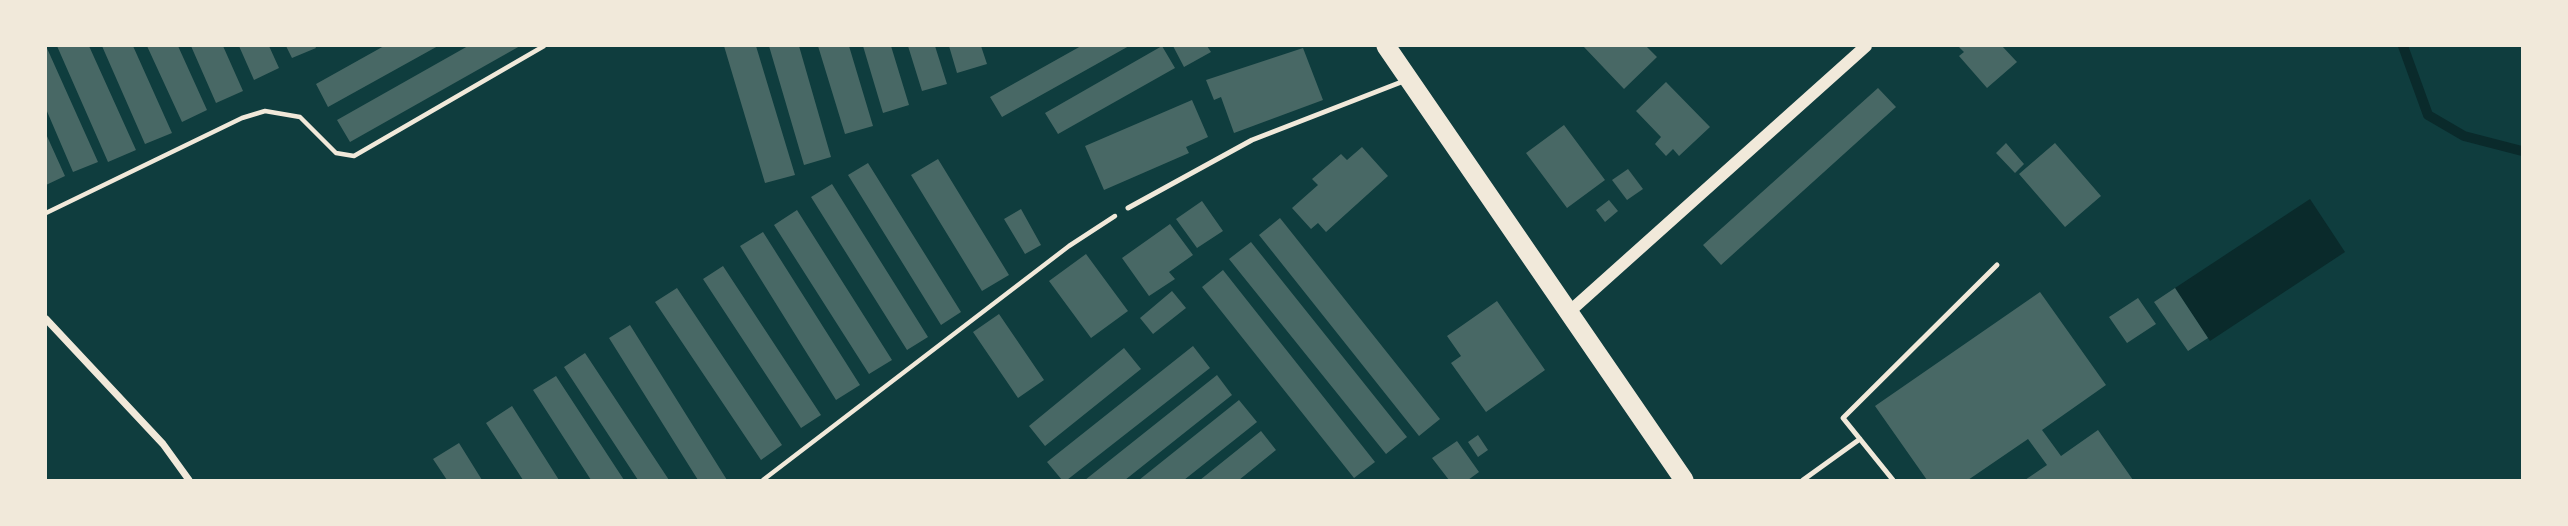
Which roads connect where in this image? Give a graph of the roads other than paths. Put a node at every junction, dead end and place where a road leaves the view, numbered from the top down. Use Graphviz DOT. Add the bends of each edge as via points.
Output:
graph roads {
  1 [pos="1385,46"];
  2 [pos="1866,46"];
  3 [pos="1409,79"];
  4 [pos="1128,208"];
  5 [pos="1997,265"];
  6 [pos="1569,312"];
  7 [pos="46,319"];
  8 [pos="1860,439"];
  9 [pos="189,481"];
  10 [pos="1684,481"];
  11 [pos="1803,481"];
  12 [pos="1893,481"];
  1 -- 3 [label="highway"];
  2 -- 6 [label="street"];
  3 -- 4 [label="lane" via="1252,140"];
  3 -- 6 [label="highway"];
  5 -- 8 [label="lane" via="1843,418"];
  6 -- 10 [label="highway"];
  7 -- 9 [label="street" via="163,444"];
  8 -- 11 [label="lane"];
  8 -- 12 [label="lane"];
}
